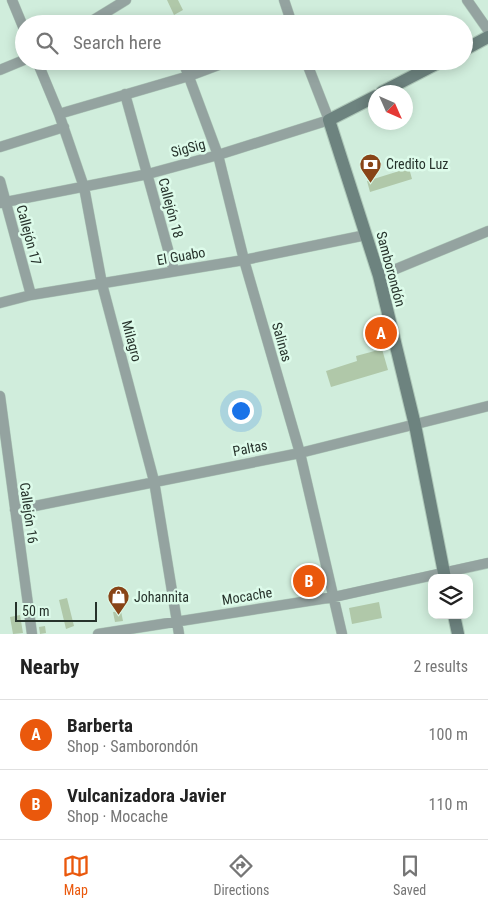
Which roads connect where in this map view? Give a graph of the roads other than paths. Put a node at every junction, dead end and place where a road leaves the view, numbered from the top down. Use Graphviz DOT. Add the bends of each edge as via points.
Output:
graph roads {
  1 [pos="12,0"];
  2 [pos="126,0"];
  3 [pos="284,0"];
  4 [pos="467,0"];
  5 [pos="18,15"];
  6 [pos="102,15"];
  7 [pos="289,15"];
  8 [pos="488,30"];
  9 [pos="488,37"];
  10 [pos="473,45"];
  11 [pos="15,64"];
  12 [pos="0,70"];
  13 [pos="41,70"];
  14 [pos="187,70"];
  15 [pos="205,70"];
  16 [pos="310,70"];
  17 [pos="425,70"];
  18 [pos="189,76"];
  19 [pos="396,85"];
  20 [pos="125,94"];
  21 [pos="368,100"];
  22 [pos="60,114"];
  23 [pos="329,120"];
  24 [pos="64,127"];
  25 [pos="0,147"];
  26 [pos="218,156"];
  27 [pos="148,174"];
  28 [pos="0,181"];
  29 [pos="84,187"];
  30 [pos="3,202"];
  31 [pos="488,231"];
  32 [pos="366,235"];
  33 [pos="244,260"];
  34 [pos="174,272"];
  35 [pos="379,276"];
  36 [pos="102,284"];
  37 [pos="31,295"];
  38 [pos="0,303"];
  39 [pos="0,396"];
  40 [pos="488,406"];
  41 [pos="415,425"];
  42 [pos="4,453"];
  43 [pos="300,453"];
  44 [pos="154,481"];
  45 [pos="15,510"];
  46 [pos="488,563"];
  47 [pos="444,574"];
  48 [pos="451,574"];
  49 [pos="428,579"];
  50 [pos="334,597"];
  51 [pos="455,619"];
  52 [pos="176,620"];
  53 [pos="32,634"];
  54 [pos="98,634"];
  55 [pos="179,634"];
  56 [pos="342,634"];
  57 [pos="458,634"];
  1 -- 5 [label="street"];
  2 -- 6 [label="street"];
  3 -- 7 [label="street"];
  4 -- 8 [label="street"];
  9 -- 10 [label="street"];
  11 -- 12 [label="street"];
  13 -- 22 [label="street, Milagro"];
  14 -- 18 [label="street, Salinas"];
  15 -- 18 [label="street"];
  16 -- 23 [label="street, Samborondón"];
  17 -- 19 [label="street"];
  18 -- 20 [label="street"];
  18 -- 26 [label="street, Salinas"];
  20 -- 22 [label="street"];
  20 -- 27 [label="street, Callejón 18"];
  21 -- 23 [label="street, SigSig"];
  22 -- 24 [label="street, Milagro"];
  23 -- 26 [label="street, SigSig"];
  23 -- 32 [label="street, Samborondón"];
  24 -- 25 [label="street"];
  24 -- 29 [label="street, Milagro"];
  26 -- 27 [label="street, SigSig"];
  26 -- 33 [label="street, Salinas"];
  27 -- 29 [label="street, SigSig"];
  27 -- 34 [label="street, Callejón 18"];
  28 -- 30 [label="street, Callejón 17"];
  29 -- 30 [label="street, SigSig"];
  29 -- 36 [label="street, Milagro"];
  30 -- 37 [label="street, Callejón 17"];
  31 -- 35 [label="street"];
  32 -- 33 [label="street, El Guabo"];
  32 -- 35 [label="street, Samborondón"];
  33 -- 34 [label="street, El Guabo"];
  33 -- 43 [label="street, Salinas"];
  34 -- 36 [label="street, El Guabo"];
  35 -- 41 [label="street, Samborondón"];
  36 -- 37 [label="street, El Guabo"];
  36 -- 44 [label="street, Milagro"];
  37 -- 38 [label="street, El Guabo"];
  39 -- 42 [label="street, Callejón 16"];
  40 -- 41 [label="street, Paltas"];
  41 -- 43 [label="street, Paltas"];
  41 -- 47 [label="street, Samborondón"];
  42 -- 45 [label="street, Callejón 16"];
  43 -- 44 [label="street, Paltas"];
  43 -- 50 [label="street, Salinas"];
  44 -- 45 [label="street, Paltas"];
  44 -- 52 [label="street, Milagro"];
  45 -- 53 [label="street, Callejón 16"];
  46 -- 48 [label="street, Mocache"];
  49 -- 50 [label="street, Mocache"];
  50 -- 52 [label="street, Mocache"];
  50 -- 56 [label="street, Salinas"];
  51 -- 57 [label="street"];
  52 -- 54 [label="street, Mocache"];
  52 -- 55 [label="street, Milagro"];
}
